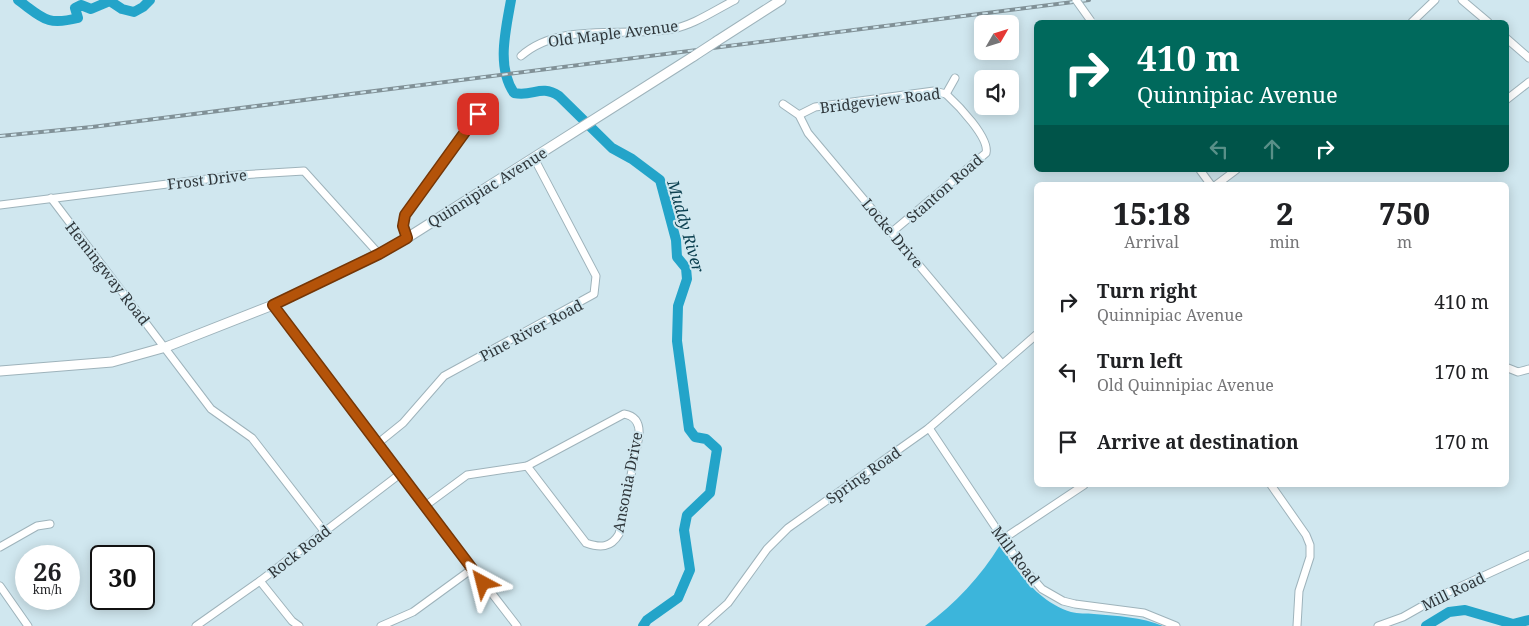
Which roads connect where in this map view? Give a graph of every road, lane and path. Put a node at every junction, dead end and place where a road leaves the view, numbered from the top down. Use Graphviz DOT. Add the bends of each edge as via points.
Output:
graph roads {
  1 [pos="735,0"];
  2 [pos="781,0"];
  3 [pos="1076,0"];
  4 [pos="1435,0"];
  5 [pos="1462,0"];
  6 [pos="1091,20"];
  7 [pos="1414,20"];
  8 [pos="1486,20"];
  9 [pos="1509,40"];
  10 [pos="1528,53"];
  11 [pos="521,56"];
  12 [pos="955,78"];
  13 [pos="1529,82"];
  14 [pos="946,94"];
  15 [pos="490,98"];
  16 [pos="1509,98"];
  17 [pos="783,104"];
  18 [pos="799,115"];
  19 [pos="534,158"];
  20 [pos="1202,172"];
  21 [pos="1233,172"];
  22 [pos="1210,182"];
  23 [pos="1220,182"];
  24 [pos="51,198"];
  25 [pos="0,205"];
  26 [pos="892,232"];
  27 [pos="407,238"];
  28 [pos="379,254"];
  29 [pos="273,305"];
  30 [pos="1034,338"];
  31 [pos="166,347"];
  32 [pos="1002,364"];
  33 [pos="1509,368"];
  34 [pos="1529,369"];
  35 [pos="0,371"];
  36 [pos="929,428"];
  37 [pos="377,444"];
  38 [pos="527,466"];
  39 [pos="400,474"];
  40 [pos="1081,487"];
  41 [pos="1272,487"];
  42 [pos="425,506"];
  43 [pos="50,524"];
  44 [pos="324,531"];
  45 [pos="1004,540"];
  46 [pos="0,547"];
  47 [pos="1529,555"];
  48 [pos="472,569"];
  49 [pos="260,581"];
  50 [pos="0,586"];
  51 [pos="28,626"];
  52 [pos="196,626"];
  53 [pos="299,626"];
  54 [pos="381,626"];
  55 [pos="517,626"];
  56 [pos="702,626"];
  57 [pos="1176,626"];
  58 [pos="1297,626"];
  59 [pos="1378,626"];
  1 -- 11 [label="street, Old Maple Avenue" via="674,29 559,36 534,45"];
  2 -- 19 [label="main road, Quinnipiac Avenue, bridge"];
  3 -- 6 [label="street, bridge"];
  4 -- 7 [label="street"];
  5 -- 8 [label="street"];
  9 -- 10 [label="street"];
  12 -- 14 [label="street, Bridgeview Road"];
  13 -- 16 [label="street"];
  14 -- 18 [label="street, Bridgeview Road" via="934,92 815,107"];
  14 -- 26 [label="street, Stanton Road" via="987,143 986,154"];
  15 -- 27 [label="street" via="405,215 403,226"];
  17 -- 18 [label="street, Locke Drive"];
  18 -- 26 [label="street, Locke Drive" via="808,132"];
  19 -- 27 [label="main road, Quinnipiac Avenue"];
  19 -- 37 [label="street, Pine River Road" via="596,276 594,294 444,376 403,423"];
  20 -- 22 [label="street"];
  21 -- 23 [label="street"];
  24 -- 25 [label="street, Frost Drive"];
  24 -- 28 [label="street, Frost Drive" via="239,175 304,171"];
  24 -- 31 [label="street, Hemingway Road"];
  26 -- 32 [label="street, Locke Drive"];
  27 -- 28 [label="main road, Quinnipiac Avenue"];
  28 -- 29 [label="main road, Quinnipiac Avenue"];
  29 -- 31 [label="main road, Quinnipiac Avenue"];
  29 -- 37 [label="street"];
  30 -- 32 [label="street, Spring Road"];
  31 -- 35 [label="main road, Quinnipiac Avenue" via="112,362"];
  31 -- 44 [label="street, Hemingway Road" via="211,409 252,438"];
  32 -- 36 [label="street, Spring Road"];
  33 -- 34 [label="street" via="1518,372"];
  36 -- 45 [label="street, Mill Road"];
  36 -- 56 [label="street, Spring Road" via="788,528 767,549 728,604"];
  37 -- 39 [label="street"];
  38 -- 38 [label="street, Ansonia Drive" via="624,414 638,423 639,436 619,534 610,544 600,547 586,543"];
  38 -- 42 [label="street, Ansonia Drive" via="467,475"];
  39 -- 42 [label="street"];
  39 -- 44 [label="street, Rock Road"];
  40 -- 45 [label="street"];
  41 -- 58 [label="street" via="1306,534 1310,545 1310,557 1298,591"];
  42 -- 48 [label="street"];
  43 -- 46 [label="street" via="37,526"];
  44 -- 49 [label="street, Rock Road"];
  45 -- 57 [label="street, Mill Road" via="1032,580 1052,596 1075,604 1144,614"];
  47 -- 59 [label="street, Mill Road"];
  48 -- 54 [label="street" via="413,612"];
  48 -- 55 [label="street"];
  49 -- 52 [label="street, Rock Road"];
  49 -- 53 [label="street"];
  50 -- 51 [label="street"];
}
